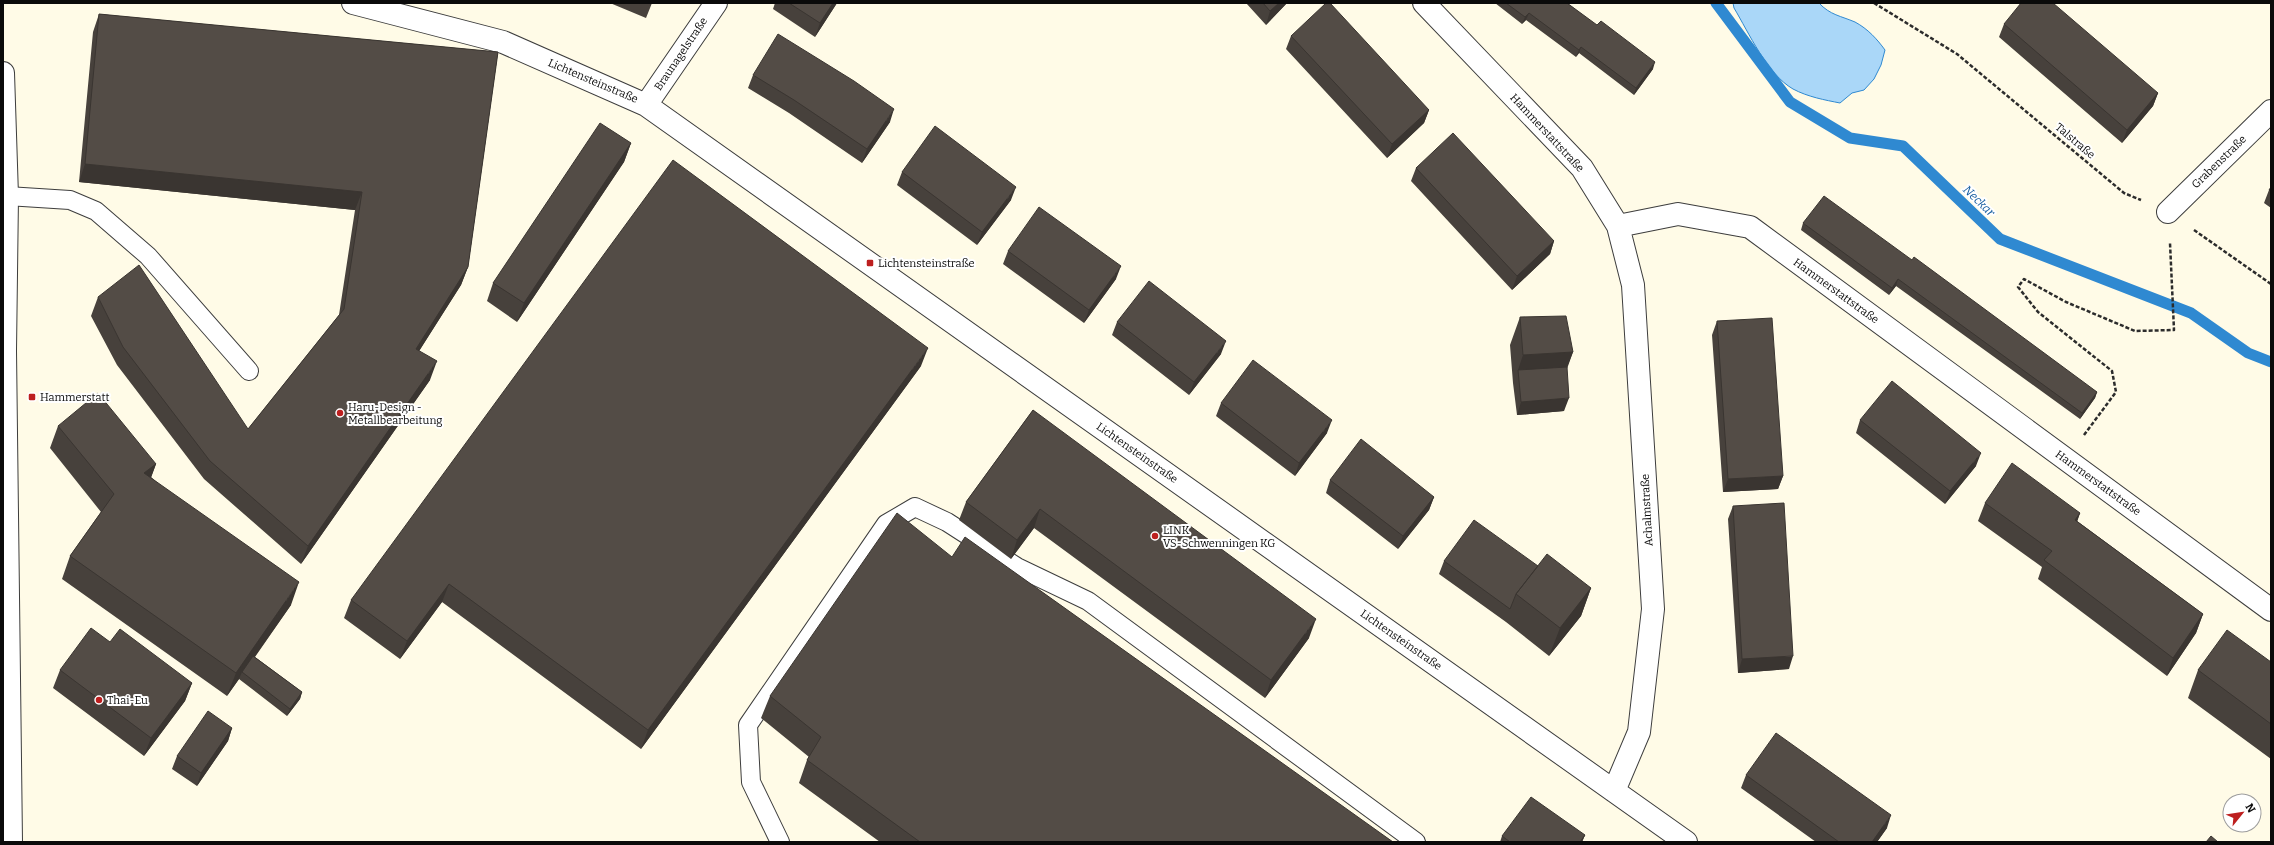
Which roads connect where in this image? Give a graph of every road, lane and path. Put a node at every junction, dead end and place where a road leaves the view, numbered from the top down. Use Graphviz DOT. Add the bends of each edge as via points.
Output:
graph roads {
  1 [pos="353,3"];
  2 [pos="716,3"];
  3 [pos="1424,3"];
  4 [pos="1874,3"];
  5 [pos="3,73"];
  6 [pos="646,104"];
  7 [pos="2271,111"];
  8 [pos="7,196"];
  9 [pos="2168,212"];
  10 [pos="1618,226"];
  11 [pos="2170,251"];
  12 [pos="2271,284"];
  13 [pos="249,371"];
  14 [pos="2065,459"];
  15 [pos="2271,610"];
  16 [pos="1614,791"];
  17 [pos="1673,838"];
  18 [pos="11,842"];
  19 [pos="780,842"];
  20 [pos="1416,842"];
  1 -- 6 [label="street, Lichtensteinstraße" via="503,42"];
  2 -- 6 [label="street, Braunagelstraße"];
  3 -- 10 [label="street, Hammerstattstraße" via="1582,168"];
  4 -- 9 [label="path, Talstraße" via="1957,54 2124,193"];
  5 -- 8 [label="street"];
  6 -- 16 [label="street, Lichtensteinstraße"];
  7 -- 9 [label="street, Grabenstraße"];
  8 -- 13 [label="lane" via="70,200 96,211 148,256"];
  8 -- 18 [label="street" via="5,351"];
  9 -- 12 [label="path, Talstraße"];
  10 -- 14 [label="street, Hammerstattstraße" via="1678,214 1750,227"];
  10 -- 16 [label="street, Achalmstraße" via="1634,285 1653,609 1639,732"];
  11 -- 14 [label="path" via="2174,330 2135,330 2066,302 2024,279 2018,287 2038,312 2112,371 2116,392"];
  14 -- 15 [label="street, Hammerstattstraße"];
  16 -- 17 [label="street, Lichtensteinstraße"];
  19 -- 20 [label="lane" via="751,782 748,725 886,524 915,507 947,522 1017,567 1088,601"];
}
